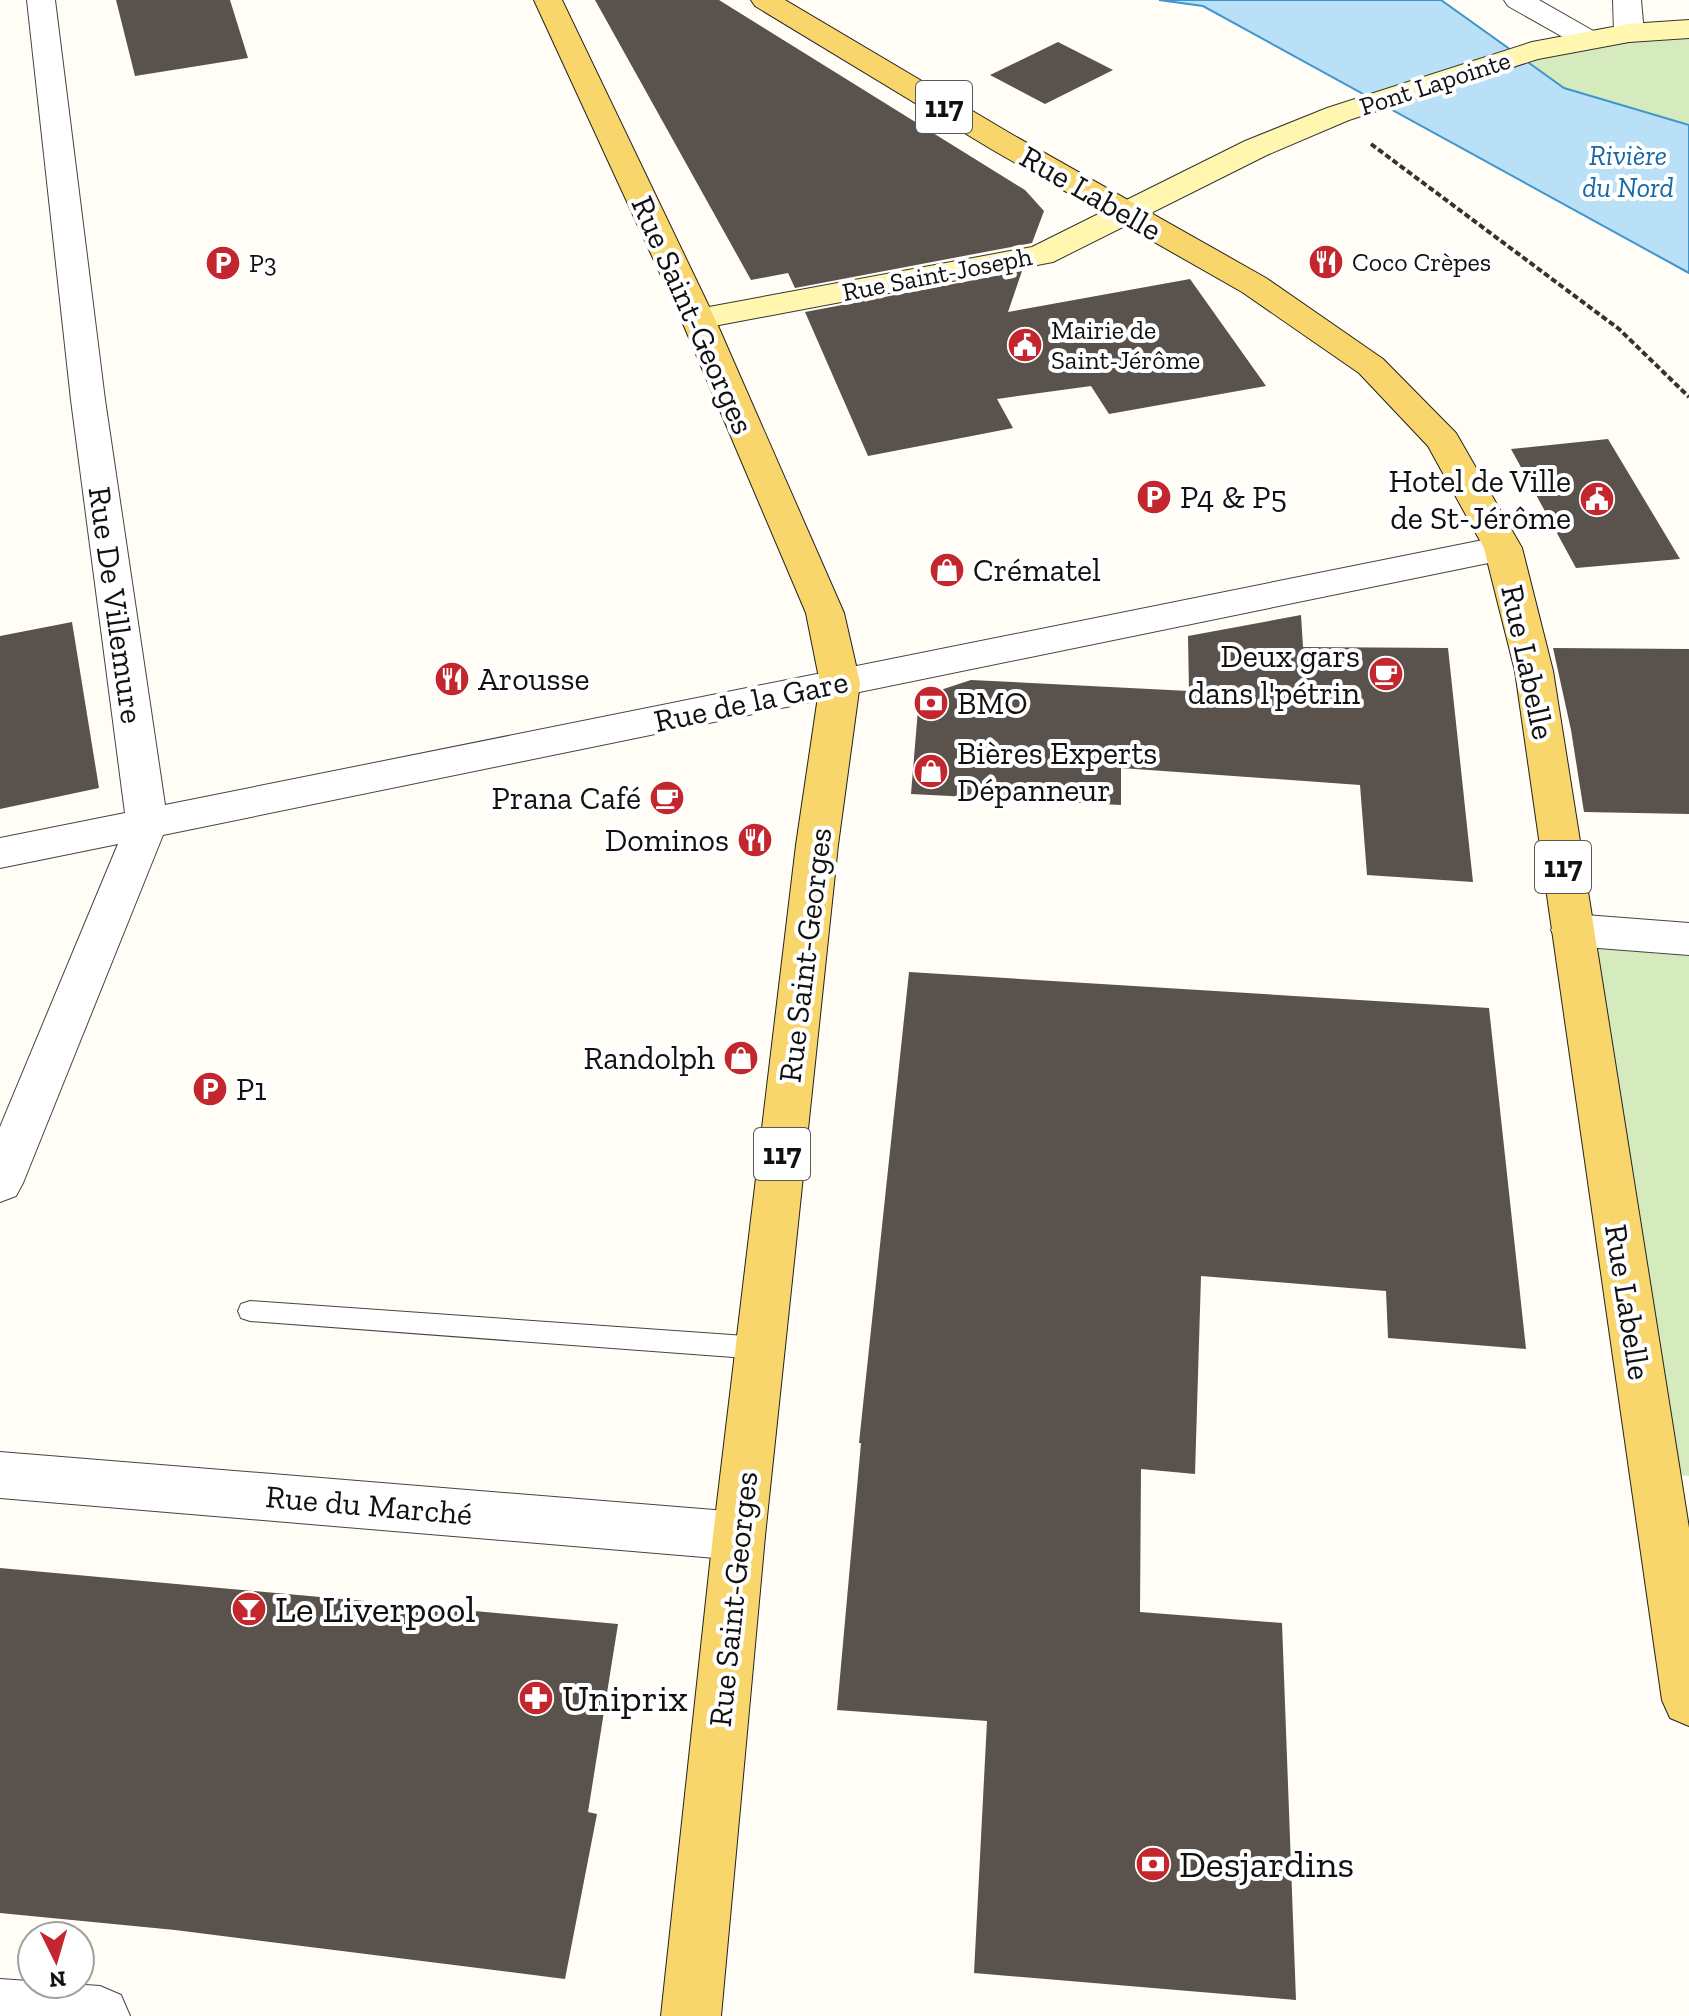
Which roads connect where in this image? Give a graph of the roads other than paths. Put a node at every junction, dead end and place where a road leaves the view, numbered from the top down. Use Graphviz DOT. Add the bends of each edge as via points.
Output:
graph roads {
  1 [pos="41,0"];
  2 [pos="548,0"];
  3 [pos="765,0"];
  4 [pos="1518,0"];
  5 [pos="1627,0"];
  6 [pos="1682,29"];
  7 [pos="1629,33"];
  8 [pos="1587,39"];
  9 [pos="1338,114"];
  10 [pos="1124,213"];
  11 [pos="698,319"];
  12 [pos="1503,548"];
  13 [pos="840,683"];
  14 [pos="147,823"];
  15 [pos="0,853"];
  16 [pos="1572,930"];
  17 [pos="1689,939"];
  18 [pos="0,1183"];
  19 [pos="250,1311"];
  20 [pos="760,1348"];
  21 [pos="0,1475"];
  22 [pos="739,1536"];
  23 [pos="1689,1700"];
  24 [pos="0,2009"];
  25 [pos="100,2016"];
  26 [pos="691,2016"];
  1 -- 14 [label="street, Rue De Villemure" via="88,400"];
  2 -- 11 [label="main road, Rue Saint-Georges / 117"];
  3 -- 10 [label="main road, Rue Labelle / 117"];
  4 -- 8 [label="street"];
  5 -- 7 [label="street"];
  6 -- 7 [label="street"];
  7 -- 8 [label="street"];
  8 -- 9 [label="street, Pont Lapointe" via="1532,51"];
  9 -- 10 [label="street, Rue Saint-Joseph"];
  10 -- 11 [label="street, Rue Saint-Joseph" via="1041,255"];
  10 -- 12 [label="main road, Rue Labelle / 117" via="1254,285 1371,366 1443,441"];
  11 -- 13 [label="main road, Rue Saint-Georges / 117" via="825,613"];
  12 -- 13 [label="street, Rue de la Gare"];
  12 -- 16 [label="main road, Rue Labelle / 117" via="1534,671"];
  13 -- 14 [label="street, Rue de la Gare"];
  13 -- 20 [label="main road, Rue Saint-Georges / 117"];
  14 -- 15 [label="street, Rue de la Gare"];
  14 -- 18 [label="street"];
  16 -- 17 [label="street"];
  16 -- 23 [label="main road, Rue Labelle / 117"];
  19 -- 20 [label="lane"];
  20 -- 22 [label="main road, Rue Saint-Georges / 117"];
  21 -- 22 [label="street, Rue du Marché"];
  22 -- 26 [label="main road, Rue Saint-Georges / 117"];
  24 -- 25 [label="street"];
}
